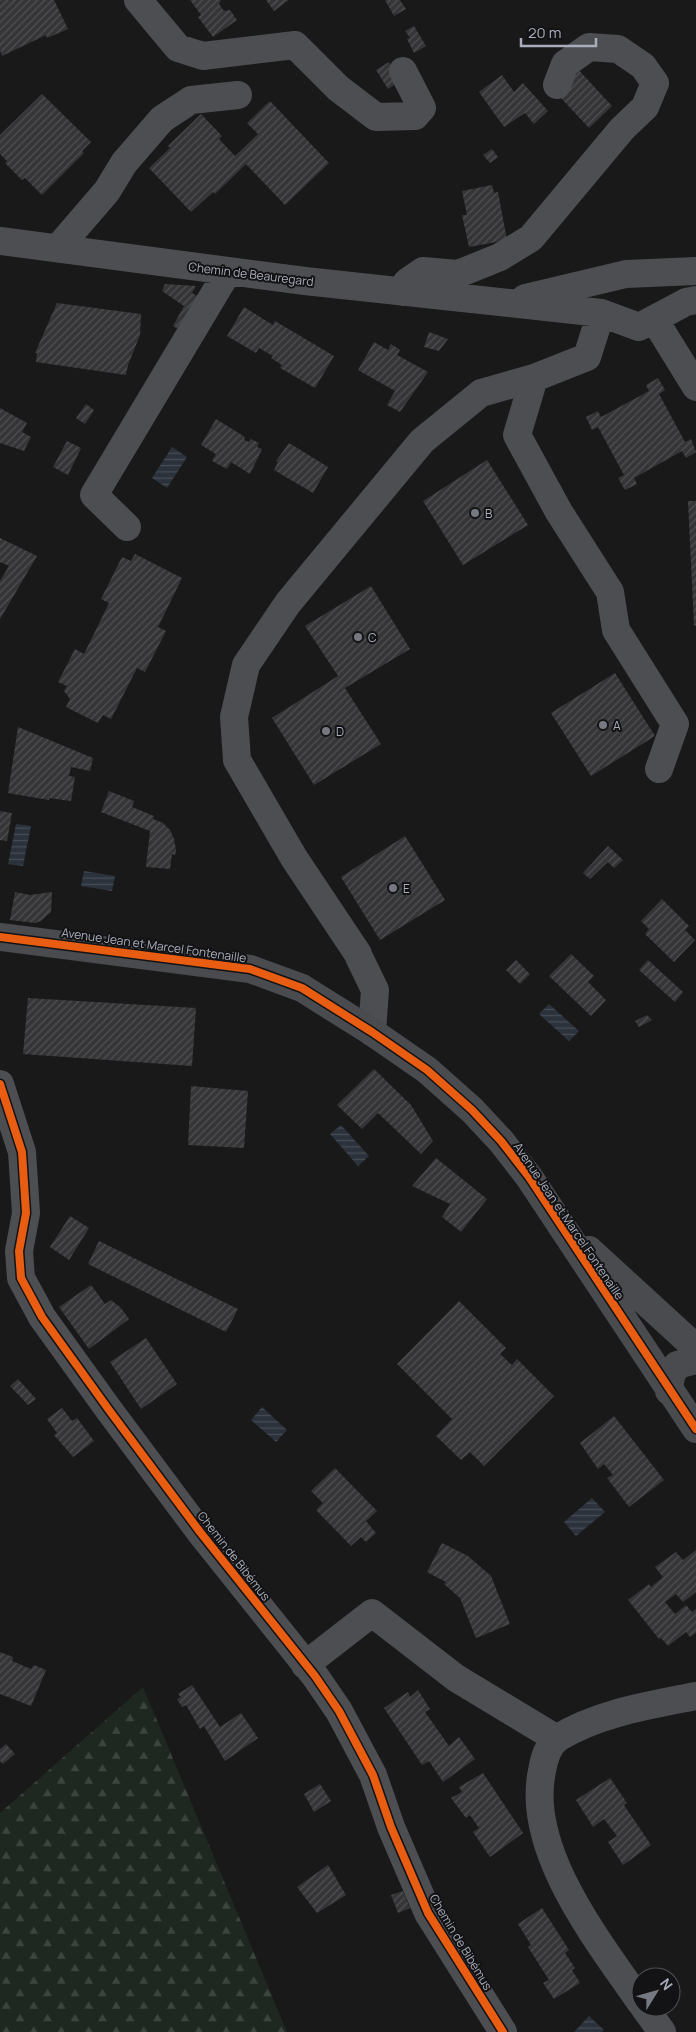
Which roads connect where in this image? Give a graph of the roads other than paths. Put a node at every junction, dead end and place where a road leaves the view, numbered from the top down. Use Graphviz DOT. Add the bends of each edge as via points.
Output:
graph roads {
  1 [pos="138,0"];
  2 [pos="403,70"];
  3 [pos="557,85"];
  4 [pos="238,95"];
  5 [pos="0,241"];
  6 [pos="58,248"];
  7 [pos="228,271"];
  8 [pos="696,271"];
  9 [pos="404,292"];
  10 [pos="696,300"];
  11 [pos="503,303"];
  12 [pos="601,313"];
  13 [pos="654,319"];
  14 [pos="534,378"];
  15 [pos="696,387"];
  16 [pos="127,526"];
  17 [pos="659,769"];
  18 [pos="0,936"];
  19 [pos="372,1032"];
  20 [pos="0,1084"];
  21 [pos="560,1224"];
  22 [pos="696,1348"];
  23 [pos="696,1360"];
  24 [pos="670,1391"];
  25 [pos="696,1429"];
  26 [pos="306,1665"];
  27 [pos="696,1696"];
  28 [pos="557,1739"];
  29 [pos="631,1988"];
  30 [pos="651,2017"];
  31 [pos="503,2032"];
  32 [pos="662,2032"];
  1 -- 2 [label="street" via="178,48 203,56 295,46 338,88 376,118 415,116 422,108"];
  3 -- 9 [label="street" via="565,64 588,48 618,49 643,66 655,83 645,106 589,166 531,238 500,257 458,274 423,272 407,282"];
  4 -- 6 [label="street" via="191,100 162,119"];
  5 -- 6 [label="street, Chemin de Beauregard"];
  6 -- 7 [label="street, Chemin de Beauregard"];
  7 -- 9 [label="street, Chemin de Beauregard"];
  7 -- 16 [label="street" via="94,495"];
  8 -- 11 [label="street, Chemin de Beauregard" via="626,274"];
  9 -- 11 [label="street, Chemin de Beauregard"];
  10 -- 13 [label="street, Chemin de Beauregard"];
  11 -- 12 [label="street, Chemin de Beauregard"];
  12 -- 13 [label="street, Chemin de Beauregard" via="639,327"];
  12 -- 14 [label="street" via="587,357"];
  13 -- 15 [label="street"];
  14 -- 17 [label="street" via="517,434 559,512 610,592 616,630 675,724"];
  14 -- 19 [label="street" via="482,393 422,441 288,603 246,664 234,717 237,760 294,858 359,955 374,990"];
  18 -- 19 [label="main road, Avenue Jean et Marcel Fontenaille" via="250,969 302,988"];
  19 -- 21 [label="main road, Avenue Jean et Marcel Fontenaille" via="427,1070 472,1110 529,1177"];
  20 -- 26 [label="street, Chemin de Bibémus" via="22,1152 26,1213 19,1251 21,1278 42,1317 108,1410"];
  21 -- 22 [label="main road, Avenue Jean et Marcel Fontenaille"];
  21 -- 24 [label="main road, Avenue Jean et Marcel Fontenaille"];
  23 -- 24 [label="main road" via="677,1365 671,1376"];
  24 -- 25 [label="main road, Avenue Jean et Marcel Fontenaille"];
  26 -- 28 [label="street" via="372,1613 456,1678"];
  26 -- 31 [label="street, Chemin de Bibémus" via="338,1711 373,1775 391,1827 428,1913"];
  27 -- 28 [label="street" via="642,1707 595,1722"];
  28 -- 29 [label="street" via="545,1754 539,1782 540,1811 553,1861 581,1916"];
  30 -- 32 [label="street"];
}
